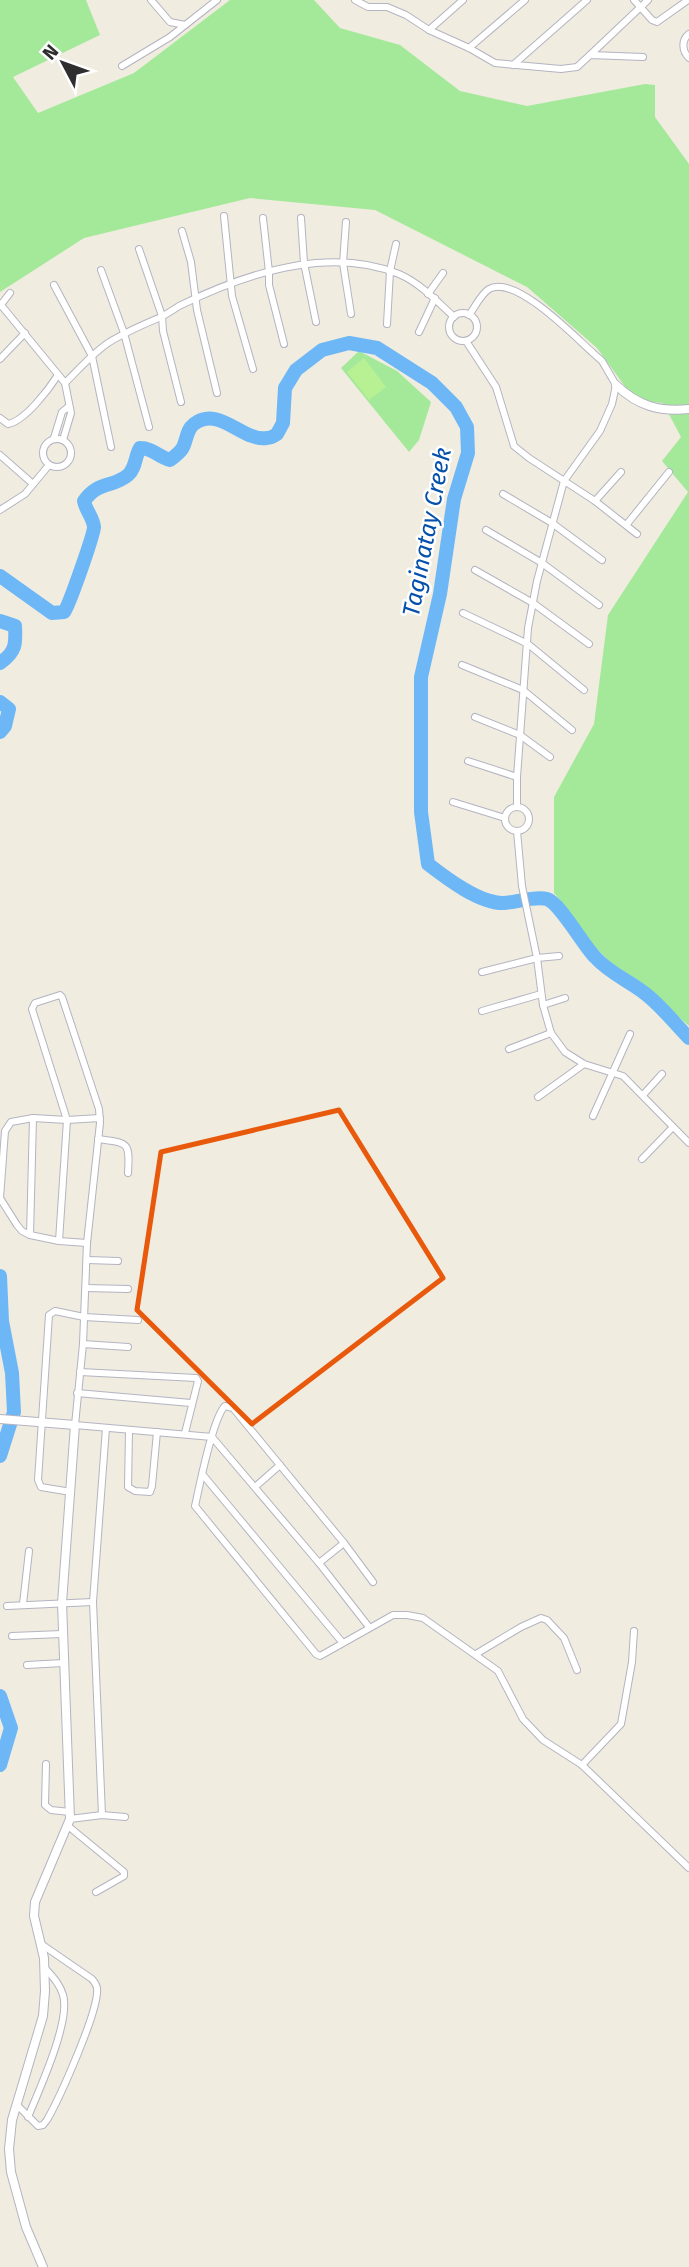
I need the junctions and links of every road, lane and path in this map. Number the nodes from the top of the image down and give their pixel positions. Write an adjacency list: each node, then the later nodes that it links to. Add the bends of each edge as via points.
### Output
1 (150, 0): 13 (street, via 170,22)
2 (217, 0): 13 (street)
3 (355, 0): 11 (street, via 368,7)
4 (396, 0): 11 (street)
5 (463, 0): 14 (street)
6 (525, 0): 16 (street)
7 (587, 0): 20 (street)
8 (634, 0): 12 (street)
9 (648, 0): 12 (street)
10 (688, 0): 12 (street, via 657,22)
11 (387, 7): 14 (street)
12 (639, 7): 17 (street)
13 (185, 25): 21 (street)
14 (429, 30): 16 (street)
15 (689, 34): 19 (street, via 682,44)
16 (469, 48): 20 (street, via 488,60)
17 (590, 55): 18 (street); 20 (street, via 577,67)
18 (643, 57)
19 (689, 58)
20 (513, 65)
21 (122, 66)
22 (224, 216): 36 (street)
23 (263, 218): 33 (street)
24 (301, 218): 29 (street)
25 (346, 222): 30 (street)
26 (182, 231): 39 (street)
27 (396, 244): 32 (street)
28 (139, 249): 43 (street)
29 (304, 263): 30 (street); 33 (street); 45 (street)
30 (343, 263): 32 (street); 41 (street)
31 (100, 270): 48 (street)
32 (390, 271): 38 (street); 46 (street)
33 (269, 272): 36 (street); 51 (street, via 268,285)
34 (443, 273): 38 (street)
35 (54, 285): 52 (street)
36 (232, 285): 39 (street); 54 (street)
37 (10, 293): 40 (street)
38 (431, 296): 44 (street); 47 (street)
39 (197, 299): 43 (street); 58 (street)
40 (0, 306): 49 (street)
41 (351, 314)
42 (470, 315): 44 (street); 50 (street, via 477,330); 57 (street, via 492,287 512,289 536,303 602,361)
43 (162, 316): 48 (street); 59 (street)
44 (454, 317): 50 (street, via 450,333)
45 (316, 322)
46 (387, 324)
47 (419, 332)
48 (124, 333): 52 (street); 63 (street)
49 (25, 334): 53 (street); 55 (street)
50 (466, 341): 71 (street, via 496,387 514,446)
51 (285, 344)
52 (92, 356): 56 (street); 66 (street)
53 (0, 359)
54 (253, 369)
55 (58, 375): 56 (street); 62 (street, via 16,421 8,424)
56 (65, 383): 60 (street)
57 (617, 385): 61 (street, via 651,408); 71 (street, via 600,431)
58 (217, 393)
59 (181, 402)
60 (68, 407): 64 (street); 65 (street, via 71,413)
61 (689, 409)
62 (0, 418)
63 (149, 427)
64 (54, 438): 65 (street); 68 (street, via 43,447)
65 (63, 440): 68 (street, via 70,446 69,460 62,466)
66 (111, 447)
67 (0, 455): 72 (street)
68 (49, 465): 72 (street)
69 (621, 471): 74 (street)
70 (669, 472): 77 (street)
71 (564, 481): 74 (street); 76 (street)
72 (33, 484): 75 (street)
73 (503, 494): 76 (street)
74 (595, 501): 77 (street)
75 (0, 510)
76 (552, 523): 80 (street); 81 (street)
77 (627, 524): 79 (street)
78 (486, 530): 81 (street)
79 (637, 534)
80 (602, 560)
81 (542, 563): 83 (street); 84 (street)
82 (475, 569): 83 (street)
83 (533, 603): 86 (street); 87 (street)
84 (599, 605)
85 (463, 613): 86 (street)
86 (528, 644): 89 (street); 90 (street)
87 (589, 645)
88 (462, 665): 89 (street)
89 (523, 690): 92 (street); 93 (street)
90 (584, 690)
91 (475, 717): 93 (street)
92 (572, 730)
93 (520, 735): 94 (street); 96 (street)
94 (550, 757)
95 (468, 761): 96 (street)
96 (517, 777): 98 (street)
97 (453, 802): 99 (street)
98 (517, 806): 99 (street); 100 (street, via 524,808 529,819 527,826)
99 (505, 818): 100 (street)
100 (517, 831): 102 (street, via 522,886)
101 (559, 956): 102 (street)
102 (537, 958): 103 (street); 104 (street)
103 (482, 972)
104 (541, 995): 106 (street); 107 (street)
105 (565, 998): 106 (street)
106 (543, 1005): 108 (street)
107 (482, 1011)
108 (551, 1033): 110 (street); 111 (street, via 565,1052)
109 (630, 1034): 112 (street)
110 (509, 1049)
111 (584, 1063): 112 (street); 115 (street)
112 (614, 1072): 114 (street); 116 (street)
113 (662, 1074): 114 (street)
114 (643, 1095): 120 (street)
115 (538, 1097)
116 (593, 1116)
117 (33, 1118): 119 (street); 125 (street); 125 (street, via 10,1122 5,1130 0,1198 17,1225)
118 (100, 1118): 119 (street); 119 (street, via 58,995 35,1003 32,1009); 121 (street)
119 (67, 1121): 126 (street)
120 (672, 1128): 122 (street); 123 (street)
121 (98, 1139): 124 (street, via 127,1145); 127 (street)
122 (689, 1143)
123 (642, 1160)
124 (128, 1172)
125 (30, 1235): 126 (street)
126 (59, 1241): 127 (street)
127 (87, 1243): 128 (street)
128 (87, 1260): 129 (street); 130 (street)
129 (118, 1261)
130 (86, 1288): 131 (street); 132 (street)
131 (128, 1289)
132 (84, 1317): 133 (street); 134 (street); 140 (street, via 55,1311 49,1315)
133 (138, 1320)
134 (83, 1344): 135 (street); 136 (street)
135 (128, 1347)
136 (80, 1372): 137 (street); 138 (street, via 194,1377 198,1381)
137 (78, 1393): 138 (street); 141 (street)
138 (191, 1403): 145 (street)
139 (0, 1419): 140 (street)
140 (37, 1423): 141 (street); 150 (street, via 38,1485)
141 (75, 1425): 142 (street); 150 (street)
142 (106, 1428): 143 (street); 155 (street)
143 (130, 1431): 144 (street); 144 (street, via 128,1488 149,1492)
144 (157, 1432): 145 (street)
145 (185, 1433): 146 (street)
146 (212, 1437): 147 (street, via 221,1409 229,1405); 148 (street); 149 (street)
147 (280, 1465): 149 (street); 151 (street)
148 (203, 1475): 163 (street); 163 (street, via 196,1508 307,1643 320,1656)
149 (255, 1486): 153 (street)
150 (71, 1492): 156 (street)
151 (344, 1543): 153 (street); 154 (street)
152 (29, 1551): 157 (street)
153 (319, 1563): 159 (street)
154 (373, 1582)
155 (93, 1602): 156 (street); 170 (street)
156 (62, 1603): 157 (street); 161 (street)
157 (23, 1604): 158 (street)
158 (7, 1606)
159 (369, 1627): 163 (street); 164 (street, via 393,1615 423,1618)
160 (634, 1631): 169 (street, via 621,1724)
161 (62, 1634): 162 (street); 165 (street)
162 (12, 1636)
163 (342, 1642)
164 (477, 1654): 167 (street, via 541,1618 564,1638); 169 (street, via 498,1671 523,1719 543,1740)
165 (63, 1662): 166 (street); 172 (street)
166 (27, 1665)
167 (577, 1670)
168 (46, 1764): 172 (street, via 45,1805)
169 (582, 1765): 173 (street)
170 (102, 1815): 171 (street); 172 (street)
171 (125, 1817)
172 (69, 1819): 174 (street, via 124,1872); 175 (street, via 35,1902)
173 (689, 1868)
174 (96, 1892)
175 (41, 1944): 176 (street); 178 (street, via 92,1979 97,1998 47,2120 38,2126)
176 (44, 1967): 177 (street, via 43,2016); 178 (street, via 61,1989 65,2010)
177 (17, 2105): 178 (street); 179 (street, via 9,2149 11,2172)
178 (28, 2117)
179 (43, 2267)

